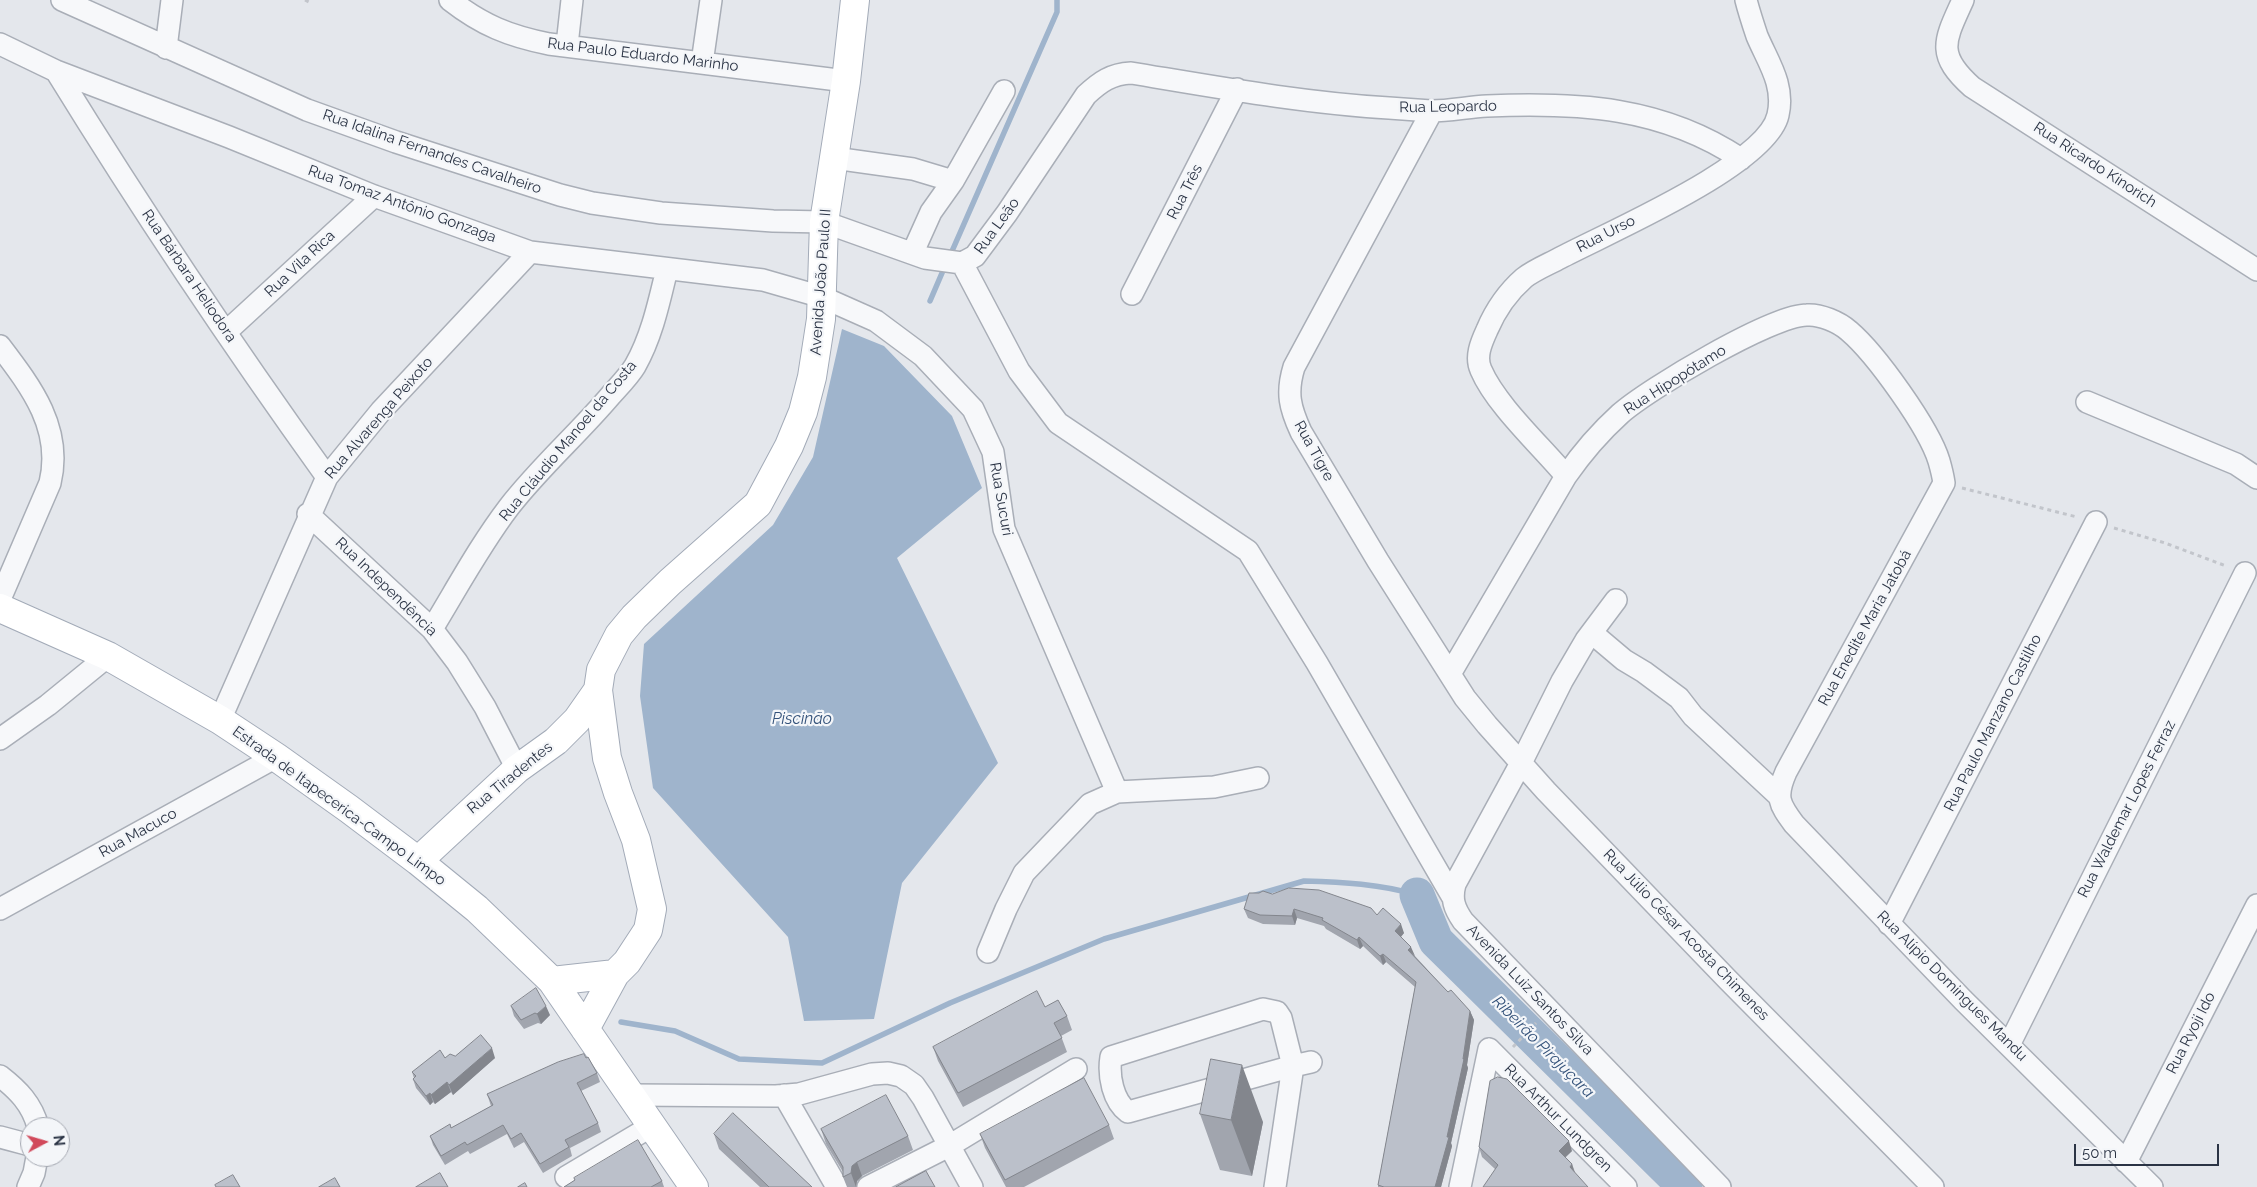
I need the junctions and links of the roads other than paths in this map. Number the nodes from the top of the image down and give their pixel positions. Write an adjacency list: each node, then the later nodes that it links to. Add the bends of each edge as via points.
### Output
1 (172, 0): 11 (street)
2 (450, 0): 10 (street, Rua Paulo Eduardo Marinho, via 494,29 517,38)
3 (572, 0): 10 (street)
4 (711, 0): 12 (street)
5 (856, 0): 15 (main road, Avenida João Paulo II)
6 (1746, 0): 20 (street, Rua Urso, via 1757,36 1777,80 1780,101 1773,129 1762,143)
7 (1962, 0): 28 (street, Rua Ricardo Kinorich, via 1949,32 1946,50 1951,66 1972,87)
8 (66, 1): 11 (street, Rua Idalina Fernandes Cavalheiro)
9 (0, 44): 13 (street, Rua Tomaz Antônio Gonzaga)
10 (567, 45): 12 (street, Rua Paulo Eduardo Marinho)
11 (166, 48): 23 (street, Rua Idalina Fernandes Cavalheiro, via 307,110 560,195 661,213 773,221)
12 (702, 63): 15 (street, Rua Paulo Eduardo Marinho)
13 (56, 72): 22 (street, Rua Tomaz Antônio Gonzaga); 31 (street, Rua Bárbara Heliodora)
14 (1117, 74): 16 (street, Rua Leopardo, via 1131,73); 26 (street, Rua Leão, via 1102,80 1086,95 996,228 975,256)
15 (846, 82): 19 (main road, Avenida João Paulo II)
16 (1237, 89): 18 (street, Rua Leopardo); 30 (street, Rua Três)
17 (1004, 90): 21 (street)
18 (1432, 111): 20 (street, Rua Leopardo, via 1561,105 1625,111 1697,134); 47 (street, Rua Tigre, via 1294,367 1289,382 1291,410 1301,432)
19 (834, 158): 21 (street, via 913,169); 23 (main road, Avenida João Paulo II)
20 (1741, 159): 34 (street, Rua Urso, via 1678,198 1525,277 1493,315 1479,352 1480,370 1508,410)
21 (952, 181): 25 (street, via 931,212)
22 (374, 196): 24 (street, Rua Tomaz Antônio Gonzaga); 31 (street, Rua Vila Rica)
23 (824, 231): 25 (street, Rua Leão); 29 (main road, Avenida João Paulo II)
24 (530, 252): 27 (street, Rua Tomaz Antônio Gonzaga); 35 (street, Rua Alvarenga Peixoto, via 381,411)
25 (913, 252): 26 (street, Rua Leão, via 925,258)
26 (962, 263): 60 (street, Avenida Luiz Santos Silva, via 1019,371 1058,424 1248,551)
27 (668, 269): 29 (street, Rua Tomaz Antônio Gonzaga); 44 (street, Rua Cláudio Manoel da Costa, via 645,346 634,368 509,508)
28 (2257, 270)
29 (823, 288): 48 (main road, Avenida João Paulo II, via 818,345 803,412 758,504 634,617 608,653); 57 (street, Rua Sucuri, via 923,356 973,409 993,452 1004,528)
30 (1132, 294)
31 (226, 332): 35 (street, Rua Bárbara Heliodora)
32 (0, 346): 41 (street, via 46,417 53,441 54,465 50,483)
33 (2087, 402): 36 (street, via 2236,464)
34 (1566, 476): 37 (street, Rua Hipopótamo, via 1587,446 1622,412 1724,348 1780,321 1807,315 1831,320 1847,330 1872,354 1923,430 1939,460); 47 (street, Rua Hipopótamo)
35 (326, 477): 38 (street, Rua Alvarenga Peixoto)
36 (2257, 478)
37 (1944, 483): 58 (street, Rua Enedite Maria Jatobá, via 1786,772)
38 (308, 514): 44 (street, Rua Independência); 49 (street, Rua Alvarenga Peixoto)
39 (2096, 522): 63 (street, Rua Paulo Manzano Castilho)
40 (2245, 573): 68 (street, Rua Waldemar Lopes Ferraz)
41 (0, 599)
42 (1616, 600): 45 (street)
43 (0, 608): 46 (main road, Estrada de Itapecerica-Campo Limpo)
44 (432, 628): 55 (street, Rua Independência, via 486,707)
45 (1592, 633): 54 (street, via 1562,681); 58 (street, via 1679,698 1693,716)
46 (108, 656): 49 (main road, Estrada de Itapecerica-Campo Limpo); 51 (street)
47 (1450, 674): 54 (street, Rua Júlio César Acosta Chimenes, via 1465,698)
48 (598, 690): 50 (main road, Rua Tiradentes, via 577,720); 53 (main road, Avenida João Paulo II)
49 (220, 720): 52 (main road, Estrada de Itapecerica-Campo Limpo)
50 (563, 733): 53 (main road, via 586,741); 55 (main road, Rua Tiradentes)
51 (0, 739)
52 (276, 757): 59 (main road, Estrada de Itapecerica-Campo Limpo); 62 (street, Rua Macuco)
53 (607, 758): 65 (main road, Avenida João Paulo II, via 636,840 652,910 648,930 628,962)
54 (1521, 763): 60 (street, via 1463,868); 91 (street, Rua Júlio César Acosta Chimenes, via 1728,980)
55 (516, 769): 59 (main road, Rua Tiradentes)
56 (1258, 778): 57 (street, via 1214,788)
57 (1117, 792): 64 (street, via 1090,804 1024,873)
58 (1779, 796): 63 (street, Rua Alípio Domingues Mandu, via 1781,807 1794,824)
59 (418, 861): 66 (main road, Estrada de Itapecerica-Campo Limpo, via 502,932)
60 (1452, 896): 90 (street, Avenida Luiz Santos Silva, via 1463,921)
61 (2257, 905): 79 (street, Rua Ryoji Ido)
62 (0, 909)
63 (1890, 924): 68 (street, Rua Alípio Domingues Mandu)
64 (988, 952)
65 (615, 974): 66 (main road); 67 (main road, Avenida João Paulo II)
66 (552, 981): 67 (main road, Estrada de Itapecerica-Campo Limpo)
67 (585, 1029): 72 (main road, Estrada de Itapecerica-Campo Limpo)
68 (2010, 1046): 79 (street, Rua Alípio Domingues Mandu)
69 (1302, 1064): 69 (street, via 1282,1018 1277,1012 1263,1009 1120,1053 1111,1057 1109,1070 1118,1101 1128,1112); 87 (street)
70 (1076, 1069): 78 (street)
71 (0, 1076): 74 (street, via 27,1100)
72 (631, 1094): 73 (street); 75 (main road, Estrada de Itapecerica-Campo Limpo)
73 (784, 1095): 78 (street, via 872,1074 901,1076 914,1085 923,1098); 84 (street)
74 (36, 1117)
75 (650, 1126): 81 (street); 83 (main road, Estrada de Itapecerica-Campo Limpo)
76 (0, 1137): 77 (street)
77 (20, 1142)
78 (949, 1146): 85 (street); 86 (street)
79 (2126, 1162): 92 (street, Rua Alípio Domingues Mandu)
80 (36, 1167): 82 (street)
81 (566, 1178)
82 (28, 1187)
83 (694, 1187)
84 (837, 1187)
85 (868, 1187)
86 (972, 1187)
87 (1275, 1187)
88 (1460, 1187): 89 (street, Rua Arthur Lundgren, via 1489,1049)
89 (1626, 1187)
90 (1720, 1187)
91 (1933, 1187)
92 (2152, 1187)

